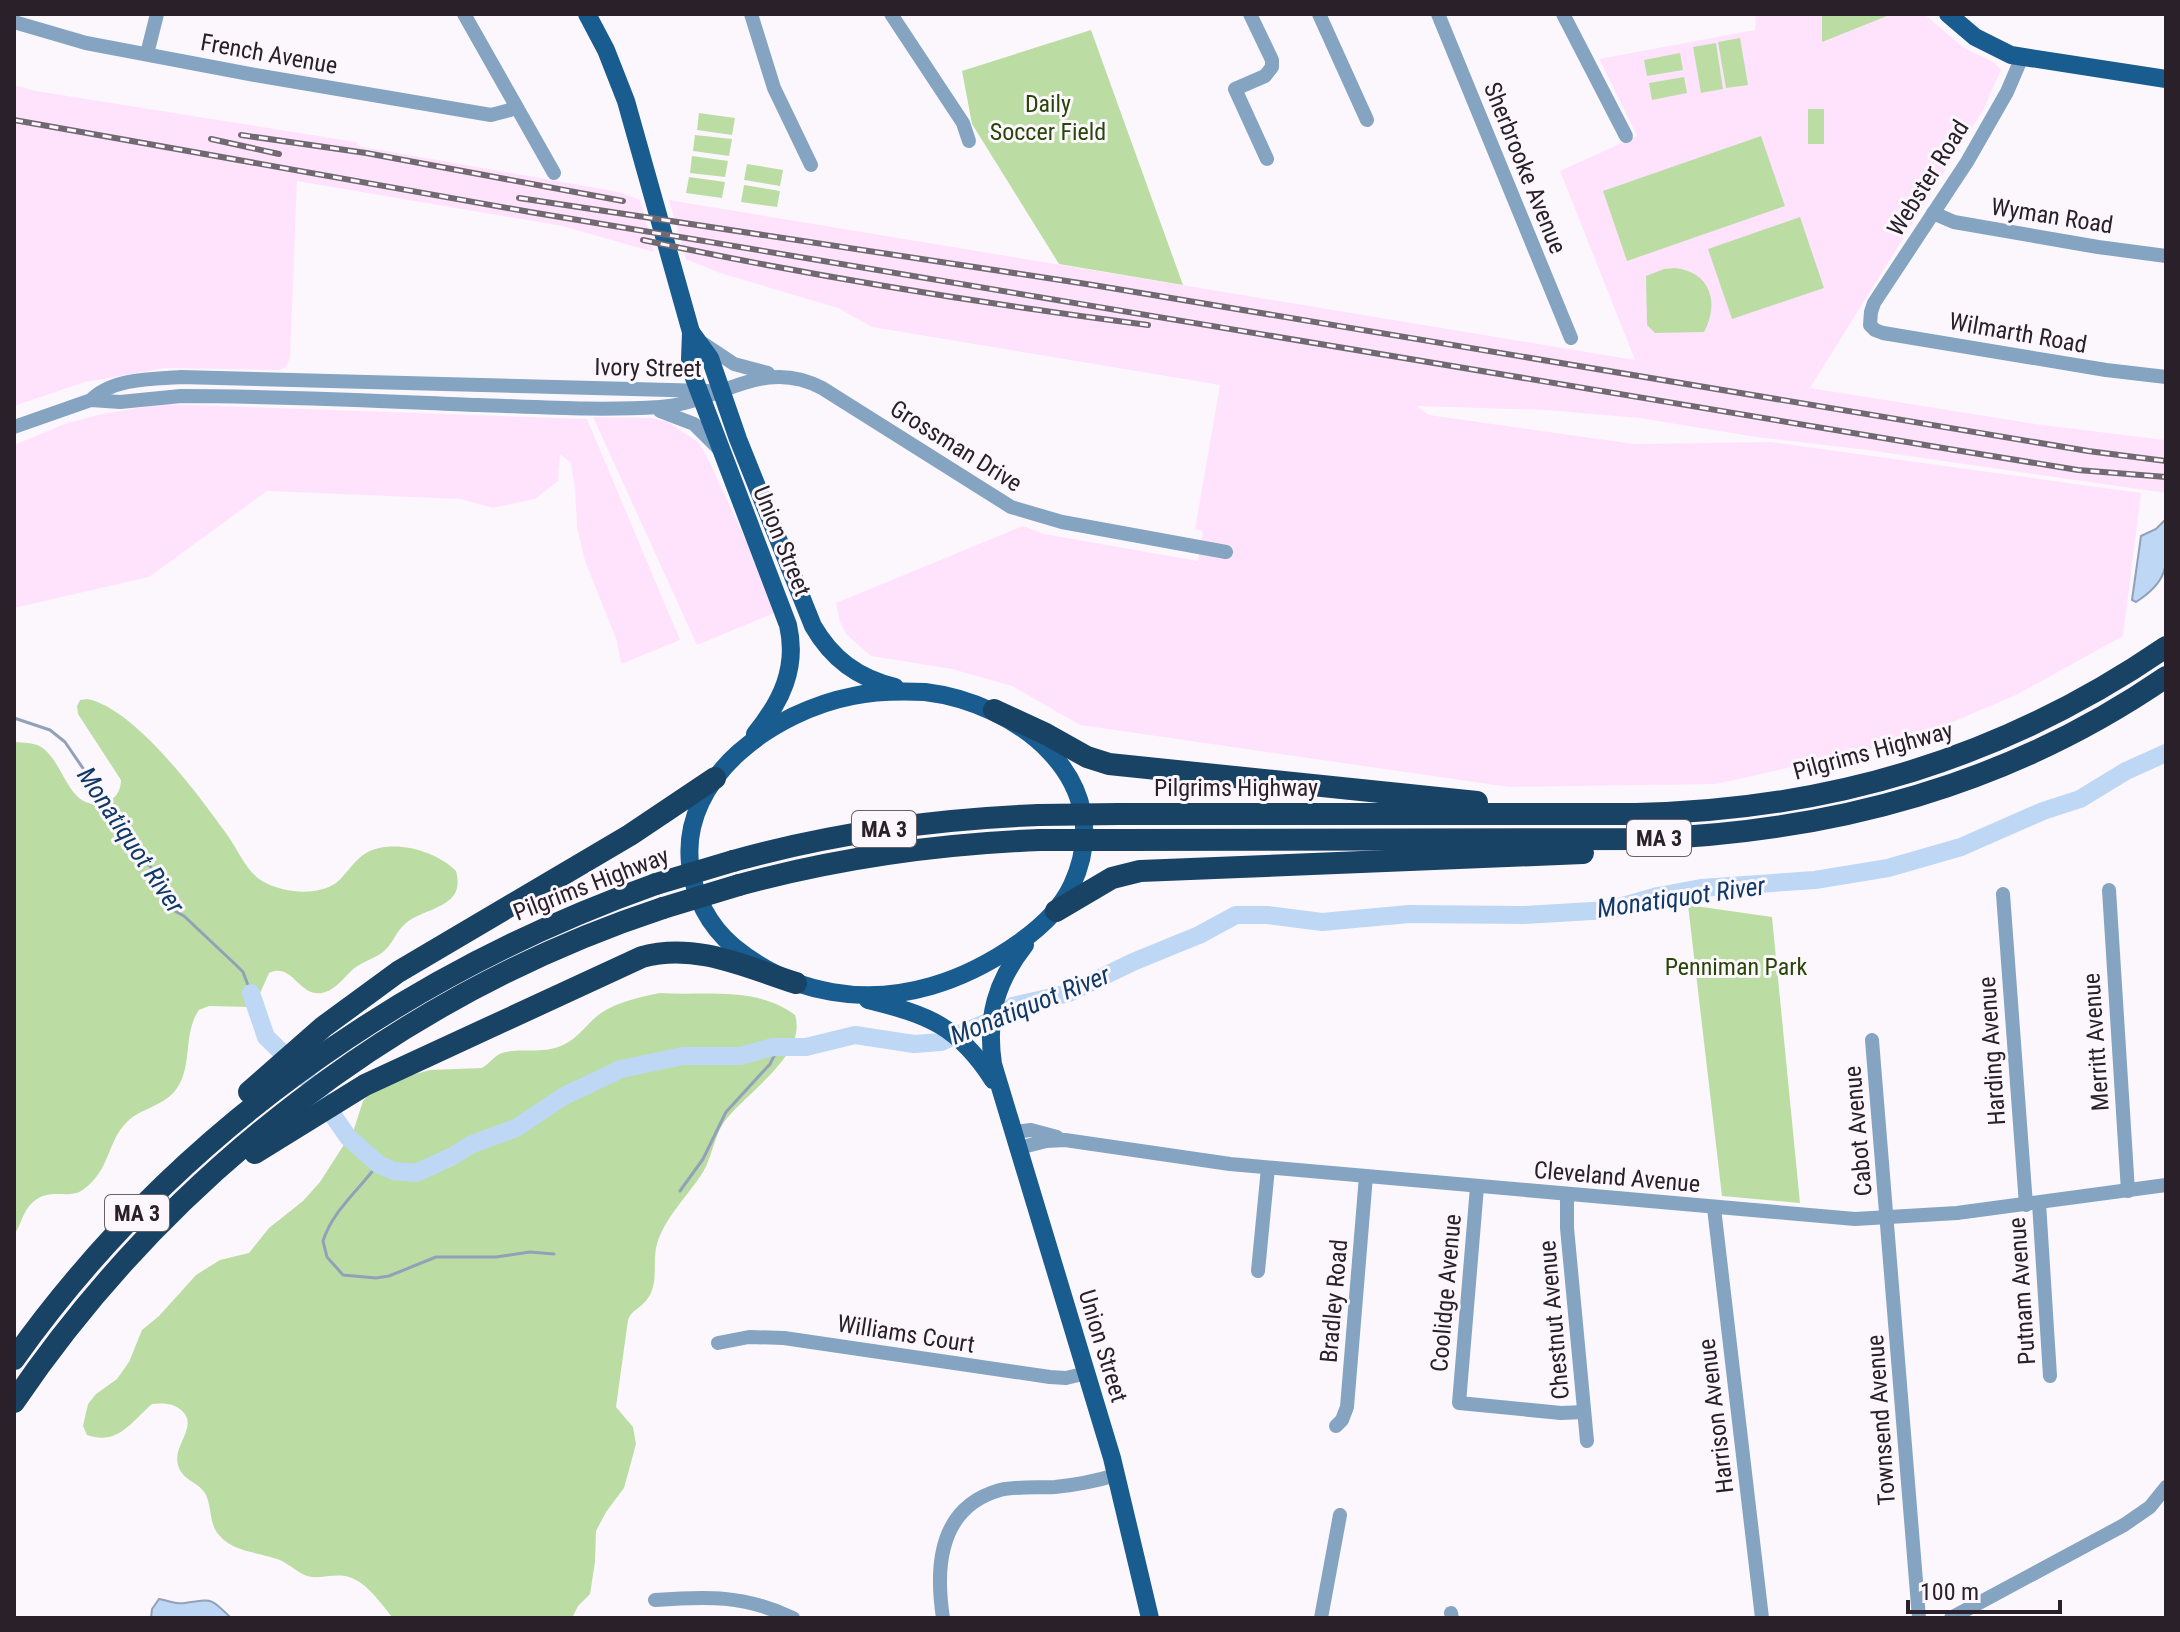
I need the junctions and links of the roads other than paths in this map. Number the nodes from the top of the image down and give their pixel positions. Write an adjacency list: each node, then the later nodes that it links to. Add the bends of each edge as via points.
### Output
1 (157, 14): 12 (street)
2 (464, 14): 15 (street)
3 (587, 14): 25 (main road, Union Street, via 626,101)
4 (751, 14): 20 (street, via 774,88)
5 (891, 14): 18 (street, via 963,123)
6 (1250, 14): 19 (street, via 1272,67 1265,76 1235,89)
7 (1319, 14): 16 (street)
8 (1438, 14): 26 (street, Sherbrooke Avenue)
9 (1563, 14): 17 (street)
10 (1954, 16): 13 (main road, via 1985,43)
11 (14, 22): 12 (street, French Avenue)
12 (147, 54): 15 (street, French Avenue, via 485,114)
13 (2022, 57): 14 (main road); 22 (street, Webster Road, via 2003,100)
14 (2166, 79)
15 (517, 108): 21 (street)
16 (1367, 120)
17 (1626, 136)
18 (969, 141)
19 (1267, 159)
20 (811, 165)
21 (554, 173)
22 (1933, 213): 23 (street, Wyman Road, via 1954,222); 24 (street, Webster Road, via 1874,303)
23 (2166, 256)
24 (1870, 321): 28 (street, Wilmarth Road, via 1883,333)
25 (694, 336): 27 (street, via 734,364); 30 (main road, Union Street, via 710,358); 31 (main road, Union Street, via 690,359)
26 (1571, 338)
27 (776, 375): 30 (street, Grossman Drive); 37 (street, Grossman Drive, via 815,384 1021,512)
28 (2166, 377)
29 (600, 390): 31 (street, Ivory Street); 32 (street, Ivory Street, via 181,377 115,386); 33 (street, via 489,393 490,401)
30 (720, 391): 31 (street, Ivory Street); 40 (main road, Union Street, via 805,610 823,642 863,677)
31 (700, 395): 34 (street, Ivory Street, via 684,404); 36 (main road, Union Street)
32 (91, 400): 33 (street, Ivory Street, via 213,396); 35 (street, Ivory Street)
33 (503, 406): 34 (street, Ivory Street)
34 (640, 408): 36 (street, via 687,420)
35 (14, 427)
36 (721, 453): 42 (main road, Union Street, via 784,611 791,649 781,697)
37 (1226, 552)
38 (2166, 647): 44 (highway, Pilgrims Highway / MA 3, via 2049,717 1911,773 1756,806)
39 (2166, 677): 45 (highway, Pilgrims Highway / MA 3, via 2047,746 1944,788 1834,819)
40 (925, 692): 41 (main road, Union Street); 42 (main road, via 873,693 830,702 777,727)
41 (994, 710): 44 (highway, via 1109,764); 48 (main road, Union Street, via 1048,749 1066,772 1079,803 1081,857 1072,885)
42 (734, 758): 43 (main road)
43 (715, 778): 49 (main road, via 690,835 691,871 701,906 738,950); 52 (highway, via 620,841 414,961)
44 (1598, 814): 52 (highway, Pilgrims Highway / MA 3, bridge, via 1039,815 869,831 733,861 576,914)
45 (1723, 835): 48 (highway, via 1551,855 1140,871 1112,878); 54 (highway, Pilgrims Highway / MA 3, bridge, via 1040,840 902,851 810,867 663,908 515,969 424,1018 337,1074)
46 (2109, 890): 60 (street, Merritt Avenue)
47 (2003, 894): 62 (street, Harding Avenue)
48 (1049, 918): 50 (main road, via 991,961 940,984 886,994); 53 (main road, Union Street, via 1013,961 994,999 990,1044)
49 (796, 983): 50 (main road); 54 (highway, via 697,953 657,953)
50 (834, 993): 53 (main road, Union Street, via 884,1004 952,1031)
51 (1872, 1040): 64 (street, Cabot Avenue)
52 (315, 1047): 67 (highway, MA 3, via 177,1172 62,1296)
53 (1000, 1092): 55 (main road, Union Street)
54 (302, 1111): 70 (highway, MA 3, via 139,1247 66,1331)
55 (1016, 1140): 56 (street, Cleveland Avenue, via 1065,1140); 68 (main road, Union Street)
56 (1268, 1168): 57 (street, Cleveland Avenue); 65 (street)
57 (1366, 1176): 59 (street, Cleveland Avenue); 72 (street, Bradley Road, via 1347,1407)
58 (2166, 1185): 60 (street, Cleveland Avenue)
59 (1477, 1187): 61 (street, Cleveland Avenue); 71 (street, Coolidge Avenue, via 1459,1403)
60 (2128, 1191): 62 (street, Cleveland Avenue)
61 (1567, 1195): 63 (street, Cleveland Avenue); 71 (street, Chestnut Avenue)
62 (2032, 1204): 64 (street, Cleveland Avenue); 69 (street, Putnam Avenue)
63 (1714, 1208): 64 (street, Cleveland Avenue); 83 (street, Harrison Avenue)
64 (1887, 1218): 84 (street, Townsend Avenue)
65 (1258, 1271)
66 (718, 1343): 68 (street, Williams Court, via 784,1338 1050,1377)
67 (14, 1359)
68 (1087, 1373): 74 (main road, Union Street)
69 (2050, 1376)
70 (14, 1402)
71 (1584, 1412): 73 (street, Chestnut Avenue)
72 (1336, 1426)
73 (1587, 1441)
74 (1116, 1475): 80 (street, via 1076,1485 999,1491 969,1506 951,1528 940,1557); 81 (main road, Union Street)
75 (2166, 1487): 76 (street)
76 (2161, 1506): 85 (street)
77 (1340, 1515): 82 (street)
78 (655, 1600): 79 (street, via 736,1599)
79 (793, 1618)
80 (943, 1618)
81 (1150, 1618)
82 (1321, 1618)
83 (1762, 1618)
84 (1919, 1618)
85 (1951, 1618)

